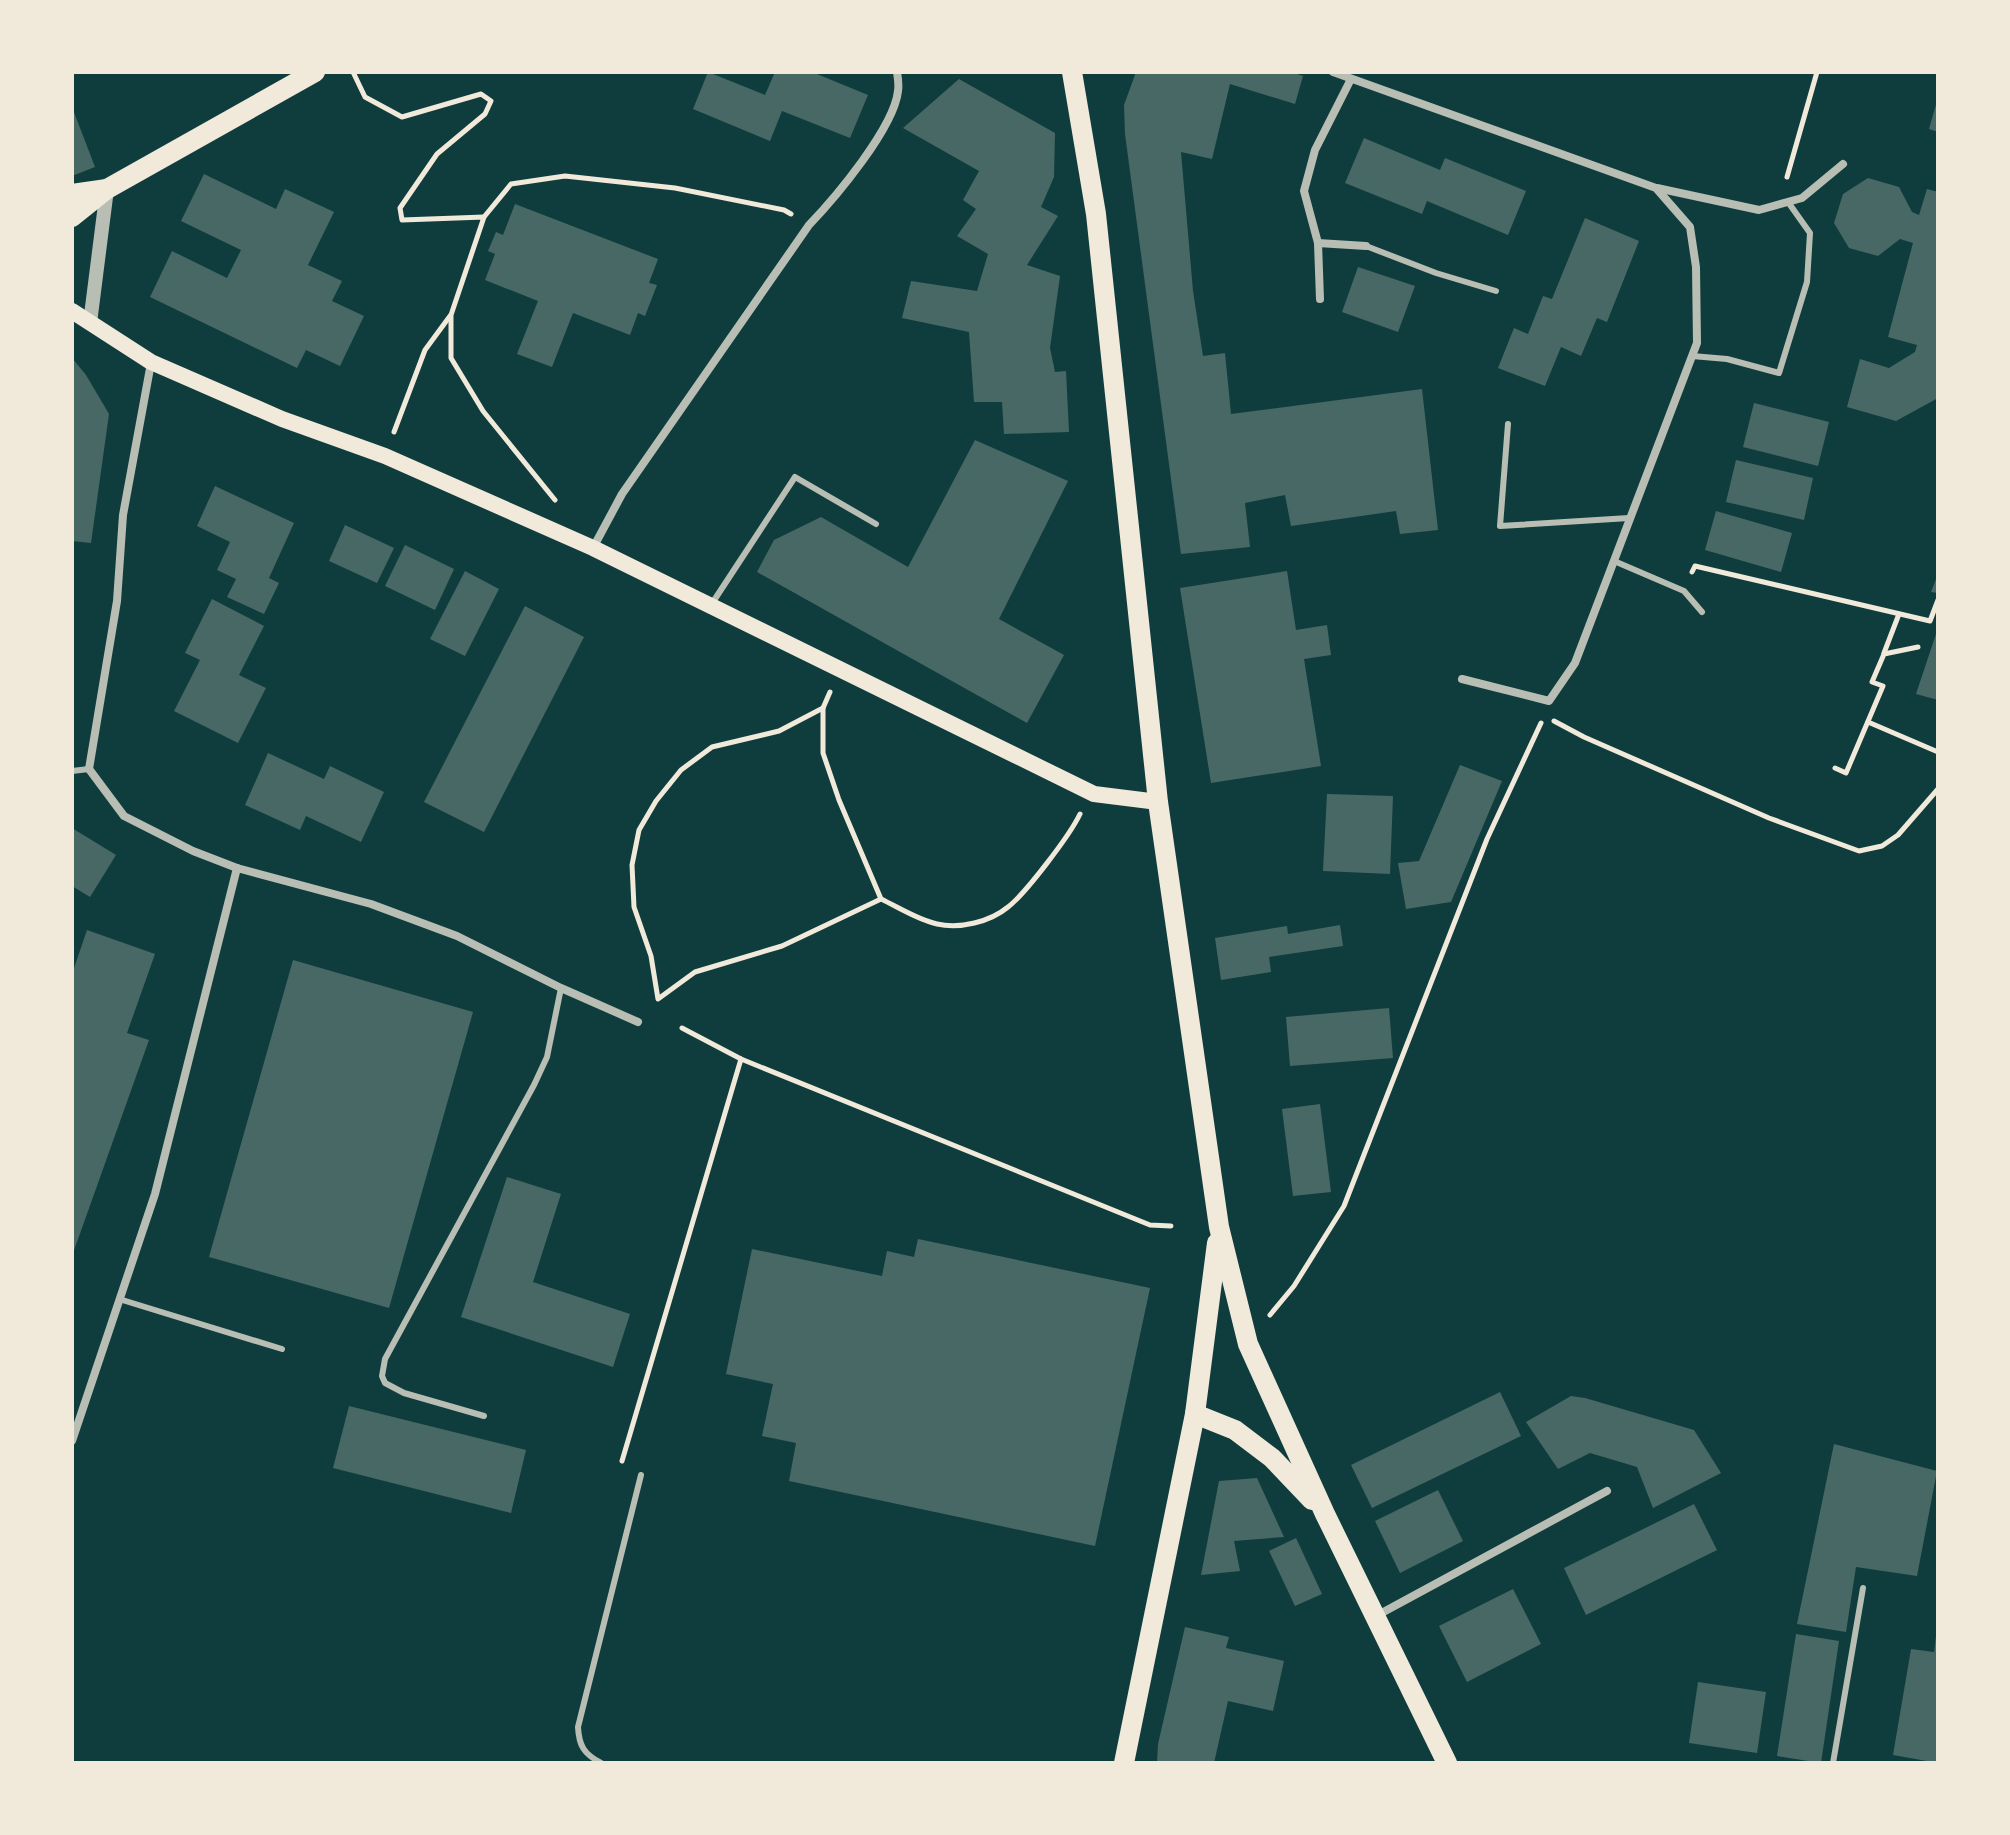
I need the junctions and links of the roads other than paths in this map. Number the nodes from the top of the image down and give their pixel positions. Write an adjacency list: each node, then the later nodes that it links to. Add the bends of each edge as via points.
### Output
1 (315, 72): 8 (main road)
2 (897, 72): 23 (street, via 898,93 880,134 837,197 809,225 622,494)
3 (1072, 72): 30 (main road, via 1096,214)
4 (1333, 72): 5 (street)
5 (1351, 79): 7 (street); 12 (street, via 1315,150 1304,191)
6 (1843, 164): 10 (street, via 1802,198)
7 (1656, 188): 10 (street, via 1759,210); 18 (street, via 1690,227 1697,328)
8 (107, 189): 9 (main road); 11 (main road); 17 (street)
9 (72, 194)
10 (1788, 202): 18 (lane, via 1810,233 1807,282 1779,373)
11 (72, 217)
12 (1318, 243): 13 (street); 15 (street)
13 (1366, 246): 14 (lane)
14 (1496, 291)
15 (1320, 299)
16 (72, 311): 17 (main road)
17 (90, 323): 19 (main road)
18 (1692, 356): 21 (street)
19 (151, 362): 23 (main road, via 282,419 385,456); 28 (street, via 123,515 117,601)
20 (1508, 424): 21 (lane, via 1500,526)
21 (1629, 518): 24 (street)
22 (876, 524): 25 (lane, via 795,477)
23 (593, 548): 25 (main road)
24 (1614, 561): 26 (lane, via 1684,591); 27 (street, via 1575,663 1549,701)
25 (711, 605): 30 (main road, via 1094,794)
26 (1702, 612)
27 (1462, 679)
28 (89, 769): 29 (lane); 31 (street, via 124,816)
29 (72, 771)
30 (1158, 802): 34 (main road)
31 (237, 868): 32 (street, via 371,904 457,936); 35 (street, via 155,1194)
32 (561, 988): 33 (street); 38 (lane, via 547,1057 534,1085 385,1359 385,1383)
33 (638, 1022)
34 (1219, 1227): 37 (main road); 42 (main road, via 1248,1344)
35 (119, 1299): 36 (lane); 39 (street)
36 (282, 1349)
37 (1195, 1414): 42 (main road, via 1229,1426 1272,1458); 46 (main road)
38 (484, 1416)
39 (72, 1441)
40 (641, 1475): 45 (lane, via 578,1727 584,1752)
41 (1607, 1491): 44 (street)
42 (1325, 1514): 44 (main road)
43 (1863, 1588): 48 (lane)
44 (1375, 1616): 47 (main road)
45 (601, 1763)
46 (1124, 1763)
47 (1447, 1763)
48 (1833, 1763)

